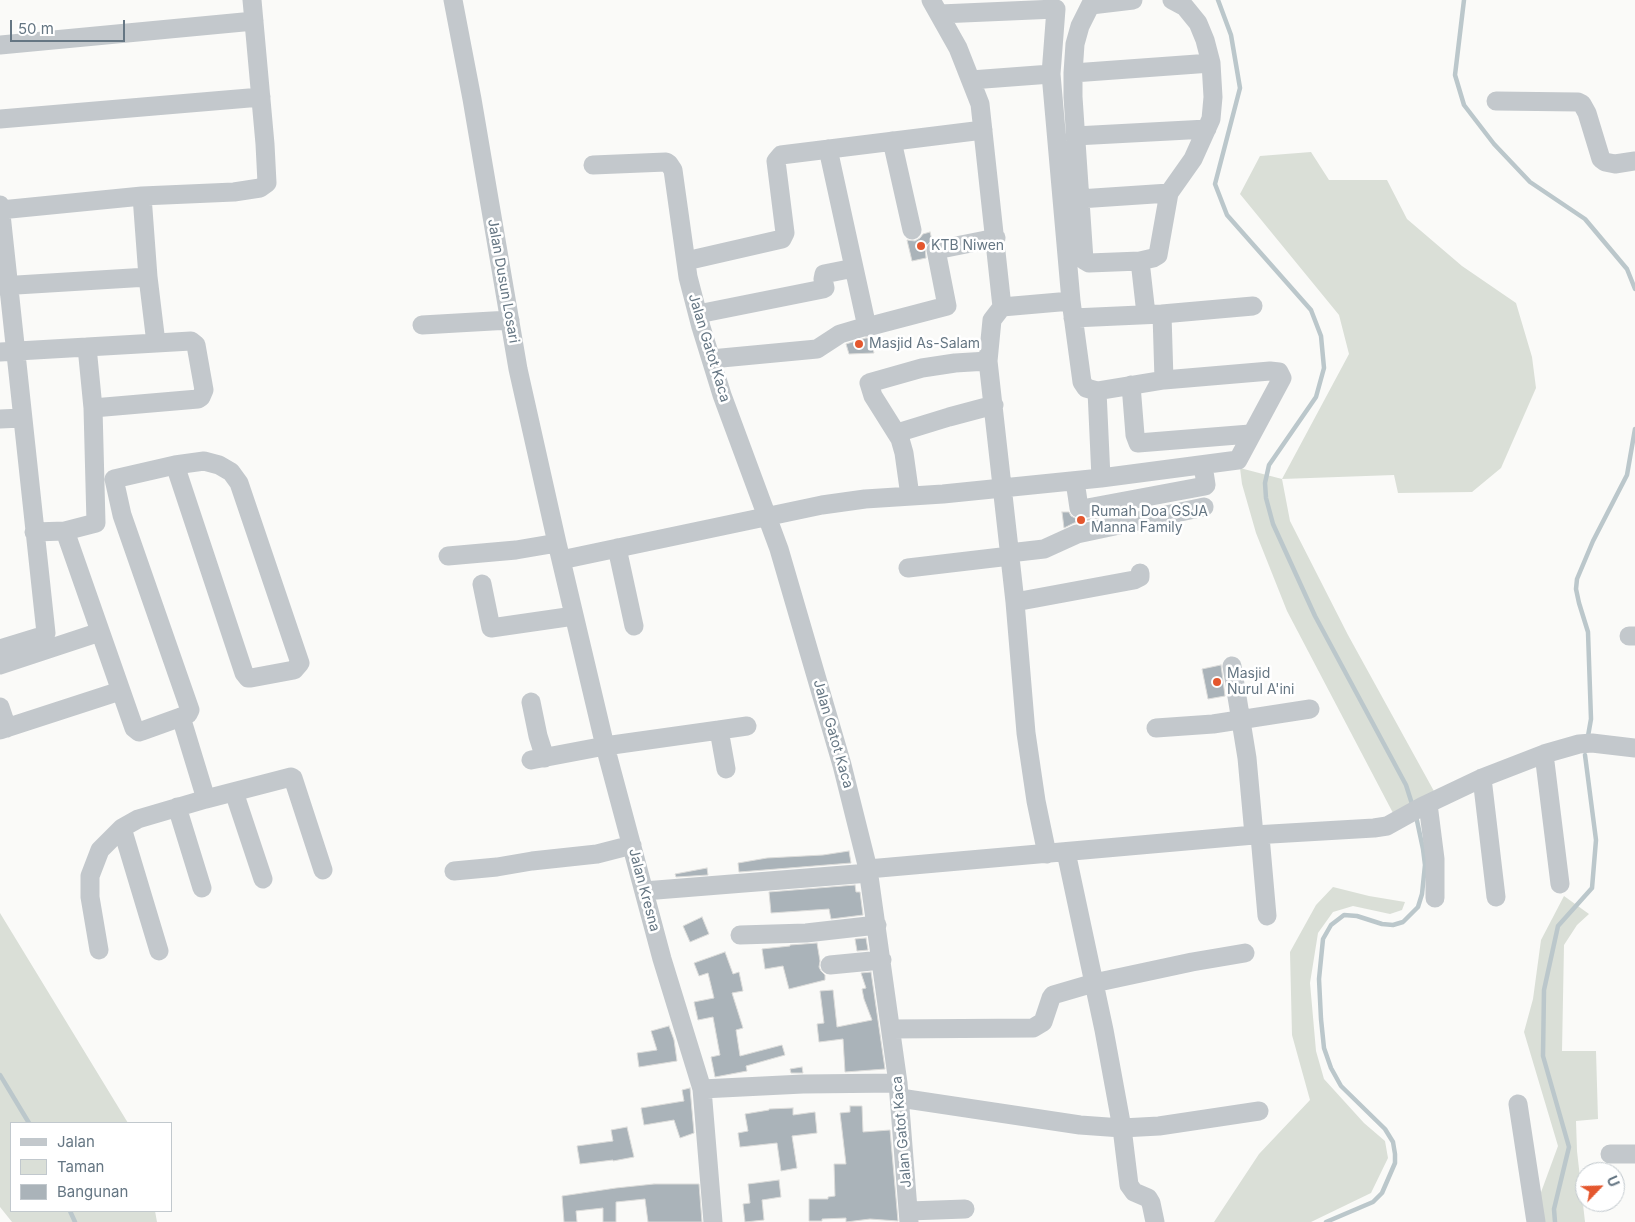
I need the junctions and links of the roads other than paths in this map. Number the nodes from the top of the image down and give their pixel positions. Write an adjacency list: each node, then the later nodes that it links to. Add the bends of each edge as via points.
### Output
1 (252, 0): 8 (street)
2 (453, 0): 41 (street, Jalan Dusun Losari)
3 (1133, 0): 5 (street)
4 (1172, 0): 10 (street, via 1185,7 1198,24 1206,40)
5 (1092, 2): 11 (street, via 1080,26)
6 (1058, 5): 7 (street); 12 (street)
7 (936, 7): 13 (street)
8 (254, 21): 9 (street); 14 (street)
9 (0, 44)
10 (1211, 63): 11 (street); 17 (street, via 1213,98)
11 (1073, 73): 19 (street)
12 (1051, 74): 13 (street); 38 (street)
13 (971, 80): 18 (street, via 980,104)
14 (261, 97): 16 (street); 25 (street, via 268,178 264,186 234,192)
15 (1496, 100): 22 (street, via 1578,102 1587,113 1601,158 1615,164)
16 (0, 119)
17 (1207, 129): 19 (street); 24 (street, via 1194,159)
18 (983, 130): 20 (street); 30 (street)
19 (1075, 136): 26 (street)
20 (892, 141): 21 (street); 29 (street)
21 (828, 149): 31 (street, via 777,158 785,233 782,239); 33 (street)
22 (1635, 161)
23 (593, 165): 31 (street, Jalan Gatot Kaca, via 669,164 673,170)
24 (1170, 193): 26 (street); 32 (street, via 1158,256)
25 (142, 196): 28 (street); 34 (street)
26 (1079, 199): 32 (street, via 1084,260 1089,263)
27 (0, 205): 28 (street)
28 (0, 210): 35 (street)
29 (912, 230)
30 (996, 238): 37 (street); 43 (street, via 936,250 947,306)
31 (686, 261): 39 (street, Jalan Gatot Kaca)
32 (1140, 261): 40 (street)
33 (854, 268): 39 (street, via 824,274 823,289); 43 (street)
34 (148, 277): 35 (street); 44 (street)
35 (4, 285): 46 (street)
36 (1254, 306): 40 (street)
37 (1002, 307): 38 (street); 48 (street, via 992,320)
38 (1072, 310): 40 (street); 51 (street, via 1082,382 1086,388)
39 (698, 314): 47 (street, Jalan Gatot Kaca)
40 (1154, 314): 49 (street)
41 (510, 320): 42 (street); 72 (street, Jalan Dusun Losari)
42 (422, 325)
43 (867, 326): 47 (street, via 840,334 817,349)
44 (156, 344): 45 (street); 53 (street, via 190,342 196,345 204,390 201,397)
45 (87, 347): 46 (street); 53 (street)
46 (8, 351): 54 (street)
47 (711, 359): 67 (street, Jalan Gatot Kaca)
48 (988, 361): 52 (street); 56 (street, via 922,368 871,382 873,396)
49 (1164, 380): 50 (street); 57 (street, via 1279,372 1282,378)
50 (1131, 385): 51 (street); 57 (street, via 1138,443)
51 (1097, 391): 60 (street)
52 (994, 405): 56 (street); 63 (street)
53 (93, 408): 61 (street)
54 (22, 418): 55 (street); 70 (street)
55 (0, 419)
56 (897, 433): 64 (street, via 904,453)
57 (1250, 434): 59 (street, via 1238,460)
58 (175, 465): 58 (street, via 244,673 251,678 294,670 300,663 239,483 231,472 219,465 204,461); 61 (street)
59 (1203, 465): 60 (street); 62 (street, via 1204,486 1082,509 1079,508)
60 (1101, 478): 62 (street)
61 (105, 480): 66 (street); 68 (street)
62 (1075, 481): 63 (street)
63 (1004, 488): 64 (street); 73 (street)
64 (910, 496): 67 (street, via 822,504)
65 (1204, 507): 73 (street, via 1077,534 1044,549)
66 (122, 515): 68 (street); 89 (street, via 190,710)
67 (766, 516): 71 (street); 110 (street, Jalan Gatot Kaca, via 806,639)
68 (96, 523): 69 (street)
69 (64, 531): 70 (street); 81 (street)
70 (34, 532): 82 (street, via 46,633)
71 (617, 548): 72 (street); 80 (street)
72 (559, 551): 74 (street, via 516,550); 79 (street, Jalan Kresna)
73 (1009, 555): 75 (street); 78 (street)
74 (448, 556)
75 (908, 568)
76 (1140, 573): 78 (street, via 1140,577 1134,580)
77 (482, 584): 79 (street, via 491,628)
78 (1015, 602): 107 (street, via 1026,733 1036,801)
79 (574, 616): 95 (street, Jalan Kresna)
80 (634, 626)
81 (100, 632): 83 (street); 85 (street)
82 (0, 649)
83 (0, 665)
84 (1232, 666): 90 (street)
85 (120, 691): 89 (street, via 134,728 139,732); 93 (street)
86 (531, 702): 95 (street, via 538,736 538,759)
87 (0, 707): 93 (street)
88 (1310, 709): 90 (street)
89 (180, 717): 101 (street)
90 (1242, 720): 92 (street); 105 (street)
91 (747, 726): 94 (street)
92 (1156, 728)
93 (3, 729)
94 (719, 730): 95 (street); 98 (street)
95 (605, 746): 106 (street, Jalan Kresna)
96 (1635, 748): 97 (street, via 1592,743)
97 (1544, 754): 99 (street); 112 (street)
98 (726, 769)
99 (1482, 778): 102 (street); 115 (street)
100 (234, 792): 101 (street); 108 (street, via 293,778); 111 (street)
101 (206, 799): 103 (street)
102 (1425, 805): 105 (street, via 1387,826); 116 (street, via 1435,860)
103 (177, 807): 104 (street, via 138,819); 113 (street)
104 (122, 828): 120 (street, via 100,850 90,876 90,897); 121 (street)
105 (1257, 835): 107 (street); 117 (street)
106 (632, 845): 109 (street, via 589,855); 114 (street, Jalan Kresna)
107 (1056, 853): 110 (street); 125 (street)
108 (323, 870)
109 (454, 871)
110 (869, 871): 114 (street); 118 (street, Jalan Gatot Kaca)
111 (263, 879)
112 (1560, 884)
113 (202, 888)
114 (644, 891): 127 (street, Jalan Kresna)
115 (1496, 897)
116 (1434, 898)
117 (1267, 916)
118 (877, 925): 119 (street, via 806,933); 123 (street, Jalan Gatot Kaca)
119 (740, 935)
120 (99, 950)
121 (159, 951)
122 (1245, 953): 125 (street)
123 (882, 960): 124 (street); 126 (street, Jalan Gatot Kaca)
124 (830, 965)
125 (1094, 983): 126 (street, via 1053,995 1043,1022 1033,1028); 131 (street)
126 (891, 1029): 128 (street, Jalan Gatot Kaca)
127 (702, 1089): 128 (street, via 803,1084); 136 (street, Jalan Kresna)
128 (899, 1091): 131 (street, via 1080,1125); 135 (street, Jalan Gatot Kaca)
129 (1518, 1104): 138 (street)
130 (1259, 1111): 131 (street, via 1159,1126)
131 (1122, 1128): 137 (street, via 1129,1185 1134,1192 1148,1198)
132 (1610, 1154): 133 (street)
133 (1635, 1154)
134 (964, 1209): 135 (street)
135 (909, 1216)
136 (713, 1222)
137 (1155, 1222)
138 (1536, 1222)

